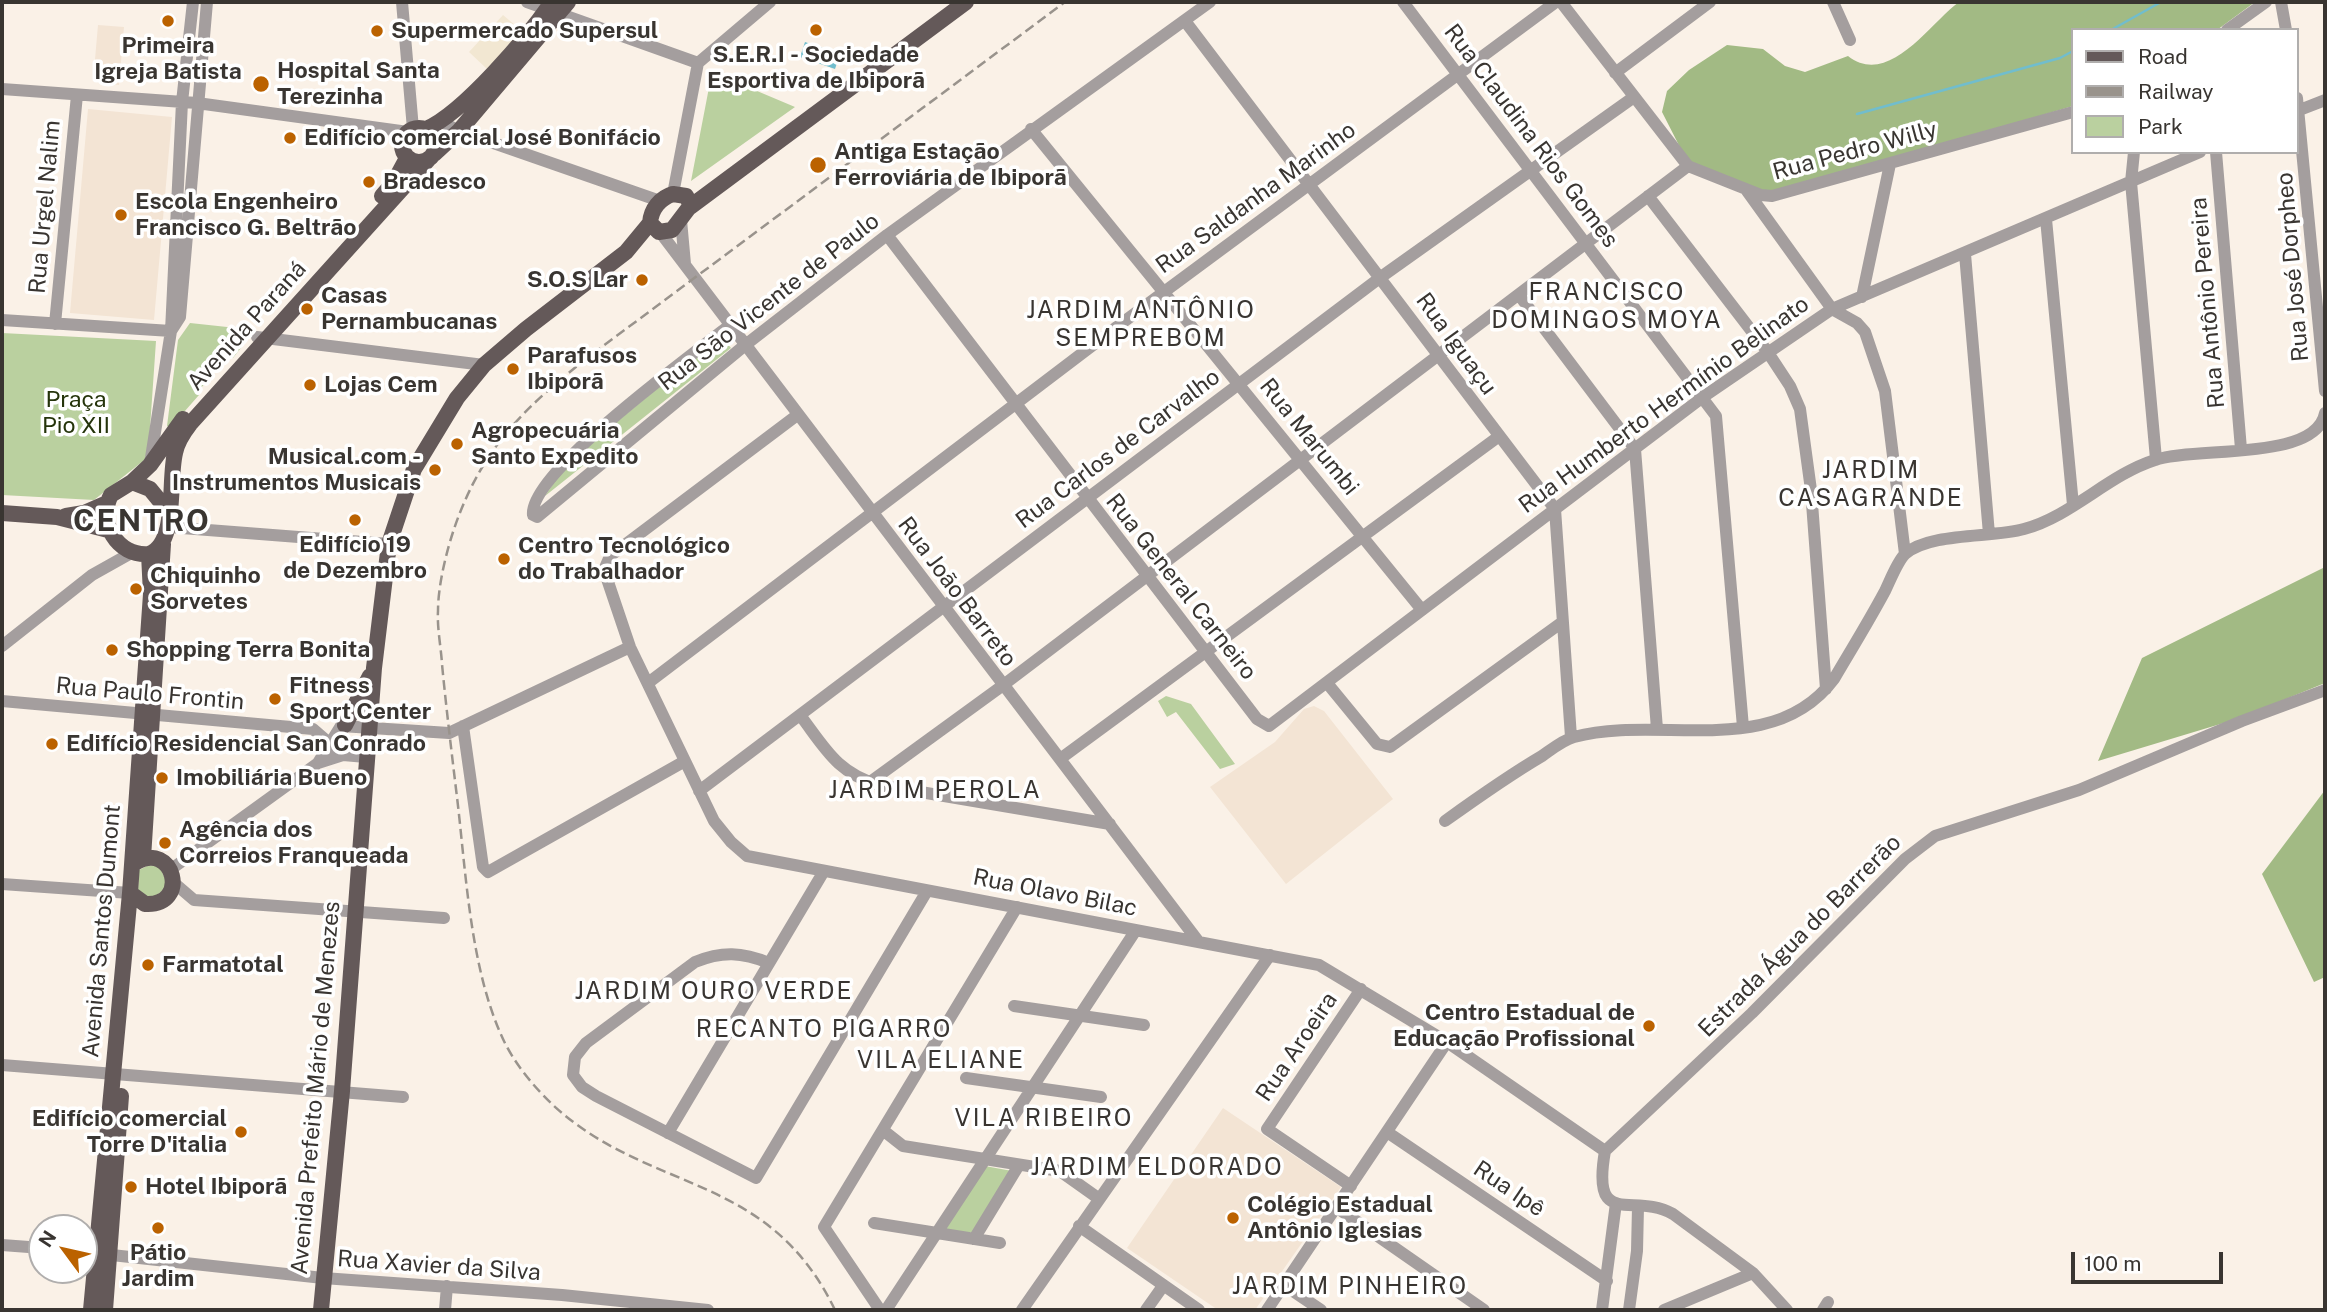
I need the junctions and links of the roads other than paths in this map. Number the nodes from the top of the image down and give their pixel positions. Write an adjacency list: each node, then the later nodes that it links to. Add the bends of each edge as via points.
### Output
1 (193, 2): 27 (street)
2 (207, 2): 28 (street)
3 (401, 2): 34 (street)
4 (527, 2): 14 (street)
5 (770, 2): 19 (street)
6 (966, 2): 49 (main road, Avenida Prefeito Mário de Menezes, via 718,184)
7 (1210, 2): 15 (street, Rua São Vicente de Paulo)
8 (1403, 2): 22 (street, Rua Claudina Rios Gomes)
9 (1558, 2): 21 (street, Rua Pedro Willy); 22 (street, Rua Saldanha Marinho)
10 (1710, 2): 21 (street)
11 (1833, 2): 18 (street)
12 (2266, 2): 16 (street)
13 (2281, 2): 17 (street)
14 (557, 6): 19 (street); 20 (main road, Avenida Paraná)
15 (1185, 21): 33 (street, Rua São Vicente de Paulo); 45 (street, Rua Iguaçu)
16 (2230, 28)
17 (2286, 28)
18 (1850, 40)
19 (698, 63): 49 (street)
20 (506, 67): 32 (main road, Avenida Paraná); 35 (main road, Avenida Paraná)
21 (1615, 73): 25 (street, Rua Pedro Willy)
22 (1459, 75): 43 (street, Rua Claudina Rios Gomes); 45 (street, Rua Saldanha Marinho)
23 (2, 89): 24 (street)
24 (77, 94): 27 (street); 62 (street, Rua Urgel Nalim)
25 (1634, 97): 42 (street, Rua Pedro Willy); 43 (street, Rua Carlos de Carvalho)
26 (2325, 100): 29 (street)
27 (182, 102): 28 (street); 46 (street)
28 (197, 103): 34 (street); 46 (street)
29 (2299, 107)
30 (2072, 112): 41 (street, Rua Pedro Willy)
31 (2299, 118): 71 (street, Rua José Dorpheo)
32 (442, 122): 34 (main road, Avenida Paraná); 35 (street)
33 (1031, 129): 51 (street, Rua São Vicente de Paulo); 57 (street, Rua Marumbi)
34 (416, 130): 39 (main road, via 436,142); 40 (main road, via 402,147)
35 (459, 131): 39 (main road, Avenida Paraná); 49 (street, Rua João Barreto, via 629,191)
36 (2134, 154): 44 (street)
37 (2195, 154): 44 (street, Rua Humberto Hermínio Belinato)
38 (2216, 154): 78 (street, Rua Antônio Pereira)
39 (431, 157): 40 (main road, via 416,162); 55 (main road, Avenida Paraná)
40 (407, 158): 55 (main road, Avenida Paraná, via 394,182)
41 (1890, 164): 47 (street, Rua Pedro Willy, via 1772,196); 59 (street)
42 (1688, 166): 47 (street, Rua Pedro Willy); 48 (street)
43 (1531, 170): 52 (street, Rua Claudina Rios Gomes); 56 (street, Rua Carlos de Carvalho)
44 (2131, 182): 50 (street, Rua Humberto Hermínio Belinato); 80 (street)
45 (1311, 184): 56 (street, Rua Iguaçu); 57 (street, Rua Saldanha Marinho)
46 (184, 191): 64 (street, via 180,317)
47 (1747, 191): 60 (street)
48 (1648, 195): 52 (street); 67 (street)
49 (668, 213): 54 (street, Rua João Barreto); 54 (street); 69 (main road, Avenida Prefeito Mário de Menezes, via 626,253)
50 (2046, 219): 53 (street, Rua Humberto Hermínio Belinato); 85 (street)
51 (887, 235): 66 (street, Rua São Vicente de Paulo); 73 (street, Rua General Carneiro)
52 (1586, 242): 58 (street); 72 (street, Rua Claudina Rios Gomes)
53 (1965, 254): 59 (street, Rua Humberto Hermínio Belinato); 92 (street)
54 (685, 268): 63 (street, Rua João Barreto)
55 (324, 269): 65 (main road, Avenida Paraná)
56 (1381, 277): 68 (street, Rua Iguaçu); 70 (street, Rua Carlos de Carvalho)
57 (1163, 294): 70 (street, Rua Marumbi); 73 (street, Rua Saldanha Marinho)
58 (1519, 295): 68 (street); 77 (street)
59 (1862, 297): 60 (street, Rua Humberto Hermínio Belinato)
60 (1832, 309): 67 (street, Rua Humberto Hermínio Belinato); 97 (street, via 1861,326 1883,379)
61 (2, 320): 62 (street)
62 (55, 324): 64 (street)
63 (730, 325): 66 (street, Rua João Barreto); 66 (street, Rua São Vicente de Paulo, via 581,445 550,479 532,514 537,517)
64 (171, 331): 81 (street)
65 (262, 337): 69 (street); 81 (main road, Avenida Paraná, via 166,438); 90 (main road, Avenida Paraná, via 178,442)
66 (744, 346): 75 (street, Rua João Barreto)
67 (1767, 351): 72 (street, Rua Humberto Hermínio Belinato); 110 (street, via 1800,409)
68 (1439, 356): 76 (street, Rua Iguaçu); 79 (street)
69 (484, 365): 95 (main road, Avenida Prefeito Mário de Menezes, via 457,398 414,469)
70 (1239, 384): 79 (street, Rua Marumbi); 83 (street, Rua Carlos de Carvalho)
71 (2325, 391)
72 (1703, 397): 77 (street, Rua Humberto Hermínio Belinato); 118 (street, Rua Claudina Rios Gomes, via 1718,426)
73 (1015, 405): 83 (street, Rua General Carneiro); 88 (street, Rua Saldanha Marinho)
74 (2325, 413): 78 (street, via 2315,434 2303,440)
75 (796, 416): 88 (street, Rua João Barreto); 104 (street, Rua Olavo Bilac, via 605,562 605,580)
76 (1498, 436): 86 (street, Rua Iguaçu); 91 (street)
77 (1635, 449): 86 (street, Rua Humberto Hermínio Belinato); 120 (street)
78 (2241, 449): 80 (street)
79 (1301, 457): 91 (street, Rua Marumbi); 99 (street)
80 (2156, 459): 85 (street)
81 (150, 465): 82 (main road, Avenida Paraná)
82 (132, 482): 84 (main road, via 117,488); 90 (main road, via 150,489)
83 (1086, 499): 99 (street, Rua General Carneiro); 100 (street, Rua Carlos de Carvalho)
84 (107, 503): 89 (main road); 93 (main road)
85 (2073, 505): 92 (street, via 2052,520)
86 (1555, 509): 101 (street, Rua Humberto Hermínio Belinato); 102 (street)
87 (2, 513): 89 (main road)
88 (872, 515): 100 (street, Rua João Barreto); 107 (street, Rua Saldanha Marinho)
89 (57, 517): 93 (main road)
90 (169, 519): 94 (main road); 95 (street)
91 (1362, 534): 101 (street, Rua Marumbi); 105 (street)
92 (1989, 534): 97 (street, via 1936,541)
93 (112, 535): 96 (main road); 98 (street, via 110,554)
94 (163, 544): 96 (main road); 113 (main road, Avenida Santos Dumont)
95 (389, 544): 106 (main road, Avenida Prefeito Mário de Menezes)
96 (141, 553): 98 (street); 113 (main road, Avenida Santos Dumont, via 151,594)
97 (1905, 554): 110 (street)
98 (92, 575): 103 (street)
99 (1146, 576): 105 (street, Rua General Carneiro); 109 (street)
100 (942, 607): 109 (street, Rua João Barreto); 114 (street, Rua Carlos de Carvalho)
101 (1422, 610): 108 (street, Rua Humberto Hermínio Belinato)
102 (1561, 623): 108 (street, via 1390,747 1377,744); 121 (street)
103 (2, 646)
104 (631, 647): 107 (street, Rua Olavo Bilac); 116 (street)
105 (1206, 651): 117 (street, Rua General Carneiro, via 1257,719); 125 (street)
106 (374, 668): 115 (main road); 119 (main road, Avenida Prefeito Mário de Menezes)
107 (648, 683): 126 (street, Rua Olavo Bilac)
108 (1326, 684): 117 (street, Rua Humberto Hermínio Belinato)
109 (1002, 686): 125 (street, Rua João Barreto); 128 (street)
110 (1826, 689): 118 (street, via 1792,715)
111 (2325, 690): 160 (street, Estrada Água do Barrerão, via 2079,790 1935,836 1905,859)
112 (2, 701): 113 (street, Rua Paulo Frontin)
113 (148, 714): 122 (street, Rua Paulo Frontin, via 313,729); 132 (main road, Avenida Santos Dumont)
114 (800, 715): 128 (street, via 837,764 854,778); 129 (street, Rua Carlos de Carvalho)
115 (345, 725): 119 (street); 122 (street, via 335,732)
116 (463, 726): 119 (street, via 449,733); 126 (street, via 486,871)
117 (1269, 726)
118 (1743, 727): 120 (street)
119 (369, 728): 124 (main road, Avenida Prefeito Mário de Menezes)
120 (1657, 729): 121 (street)
121 (1571, 737): 130 (street)
122 (331, 744): 123 (street, Rua Paulo Frontin); 127 (street)
123 (343, 755): 124 (street); 127 (street)
124 (366, 757): 139 (main road, Avenida Prefeito Mário de Menezes)
125 (1060, 759): 131 (street, Rua João Barreto)
126 (685, 761): 129 (street, Rua Olavo Bilac)
127 (318, 763): 134 (street)
128 (870, 782): 131 (street)
129 (699, 791): 133 (street, Rua Olavo Bilac, via 714,821 747,856)
130 (1445, 821)
131 (1110, 824): 142 (street, Rua João Barreto)
132 (138, 862): 134 (main road, via 159,859); 137 (main road, Avenida Santos Dumont)
133 (824, 871): 136 (street, Rua Olavo Bilac); 144 (street)
134 (172, 876): 137 (main road, via 169,894 159,902); 139 (street, via 194,900)
135 (2, 884): 137 (street)
136 (927, 891): 138 (street, Rua Olavo Bilac); 159 (street, via 756,1178)
137 (134, 897): 151 (main road, Avenida Santos Dumont)
138 (1017, 907): 141 (street, Rua Olavo Bilac); 157 (street)
139 (354, 912): 140 (street); 154 (main road, Avenida Prefeito Mário de Menezes)
140 (444, 918)
141 (1136, 929): 142 (street, Rua Olavo Bilac); 147 (street)
142 (1198, 941): 143 (street, Rua Olavo Bilac)
143 (1270, 955): 145 (street, Rua Olavo Bilac, via 1319,965); 164 (street)
144 (769, 963): 159 (street); 159 (street, via 737,953 715,954 695,962 586,1043 575,1057 573,1075 582,1087)
145 (1361, 989): 149 (street, Rua Olavo Bilac); 163 (street, Rua Aroeira, via 1267,1129)
146 (1014, 1006): 147 (street)
147 (1078, 1014): 148 (street); 153 (street)
148 (1144, 1025)
149 (1447, 1042): 158 (street); 160 (street, Rua Olavo Bilac)
150 (2, 1065): 151 (street)
151 (118, 1073): 154 (street); 172 (main road, Avenida Santos Dumont)
152 (966, 1078): 153 (street)
153 (1032, 1088): 156 (street); 161 (street)
154 (342, 1091): 155 (street); 179 (main road, Avenida Prefeito Mário de Menezes)
155 (403, 1097)
156 (1101, 1097)
157 (884, 1131): 161 (street, via 903,1146); 192 (street, via 824,1228)
158 (1387, 1132): 163 (street); 180 (street, Rua Ipê)
159 (668, 1133)
160 (1605, 1152): 165 (street, via 1601,1183 1606,1196)
161 (986, 1160): 162 (street); 170 (street)
162 (1019, 1165): 164 (street, via 1063,1173); 171 (street)
163 (1351, 1185): 166 (street)
164 (1098, 1198): 169 (street)
165 (1616, 1203): 167 (street); 180 (street)
166 (1336, 1207): 182 (street); 199 (street)
167 (1638, 1207): 178 (street, via 1673,1214); 201 (street)
168 (874, 1223): 170 (street)
169 (1079, 1226): 184 (street); 194 (street)
170 (936, 1234): 171 (street); 193 (street)
171 (974, 1239): 173 (street)
172 (98, 1241)
173 (1000, 1242)
174 (2, 1245): 175 (street)
175 (28, 1247)
176 (98, 1253): 179 (street, Rua Xavier da Silva)
177 (98, 1264): 187 (main road, Avenida Santos Dumont)
178 (1753, 1273): 202 (street); 203 (street)
179 (323, 1278): 183 (street, Rua Xavier da Silva); 188 (main road, Avenida Prefeito Mário de Menezes)
180 (1608, 1281): 200 (street)
181 (93, 1284): 186 (main road, Avenida Santos Dumont)
182 (1284, 1285): 197 (street); 198 (street)
183 (447, 1286): 185 (street, Rua Xavier da Silva); 189 (street)
184 (1163, 1286): 195 (street); 196 (street)
185 (562, 1296): 190 (street); 191 (street, Rua Xavier da Silva)
186 (91, 1310)
187 (106, 1310)
188 (321, 1310)
189 (445, 1310)
190 (562, 1310)
191 (708, 1310)
192 (880, 1310)
193 (886, 1310)
194 (1021, 1310)
195 (1146, 1310)
196 (1199, 1310)
197 (1267, 1310)
198 (1321, 1310)
199 (1484, 1310)
200 (1602, 1310)
201 (1629, 1310)
202 (1664, 1310)
203 (1787, 1310)

